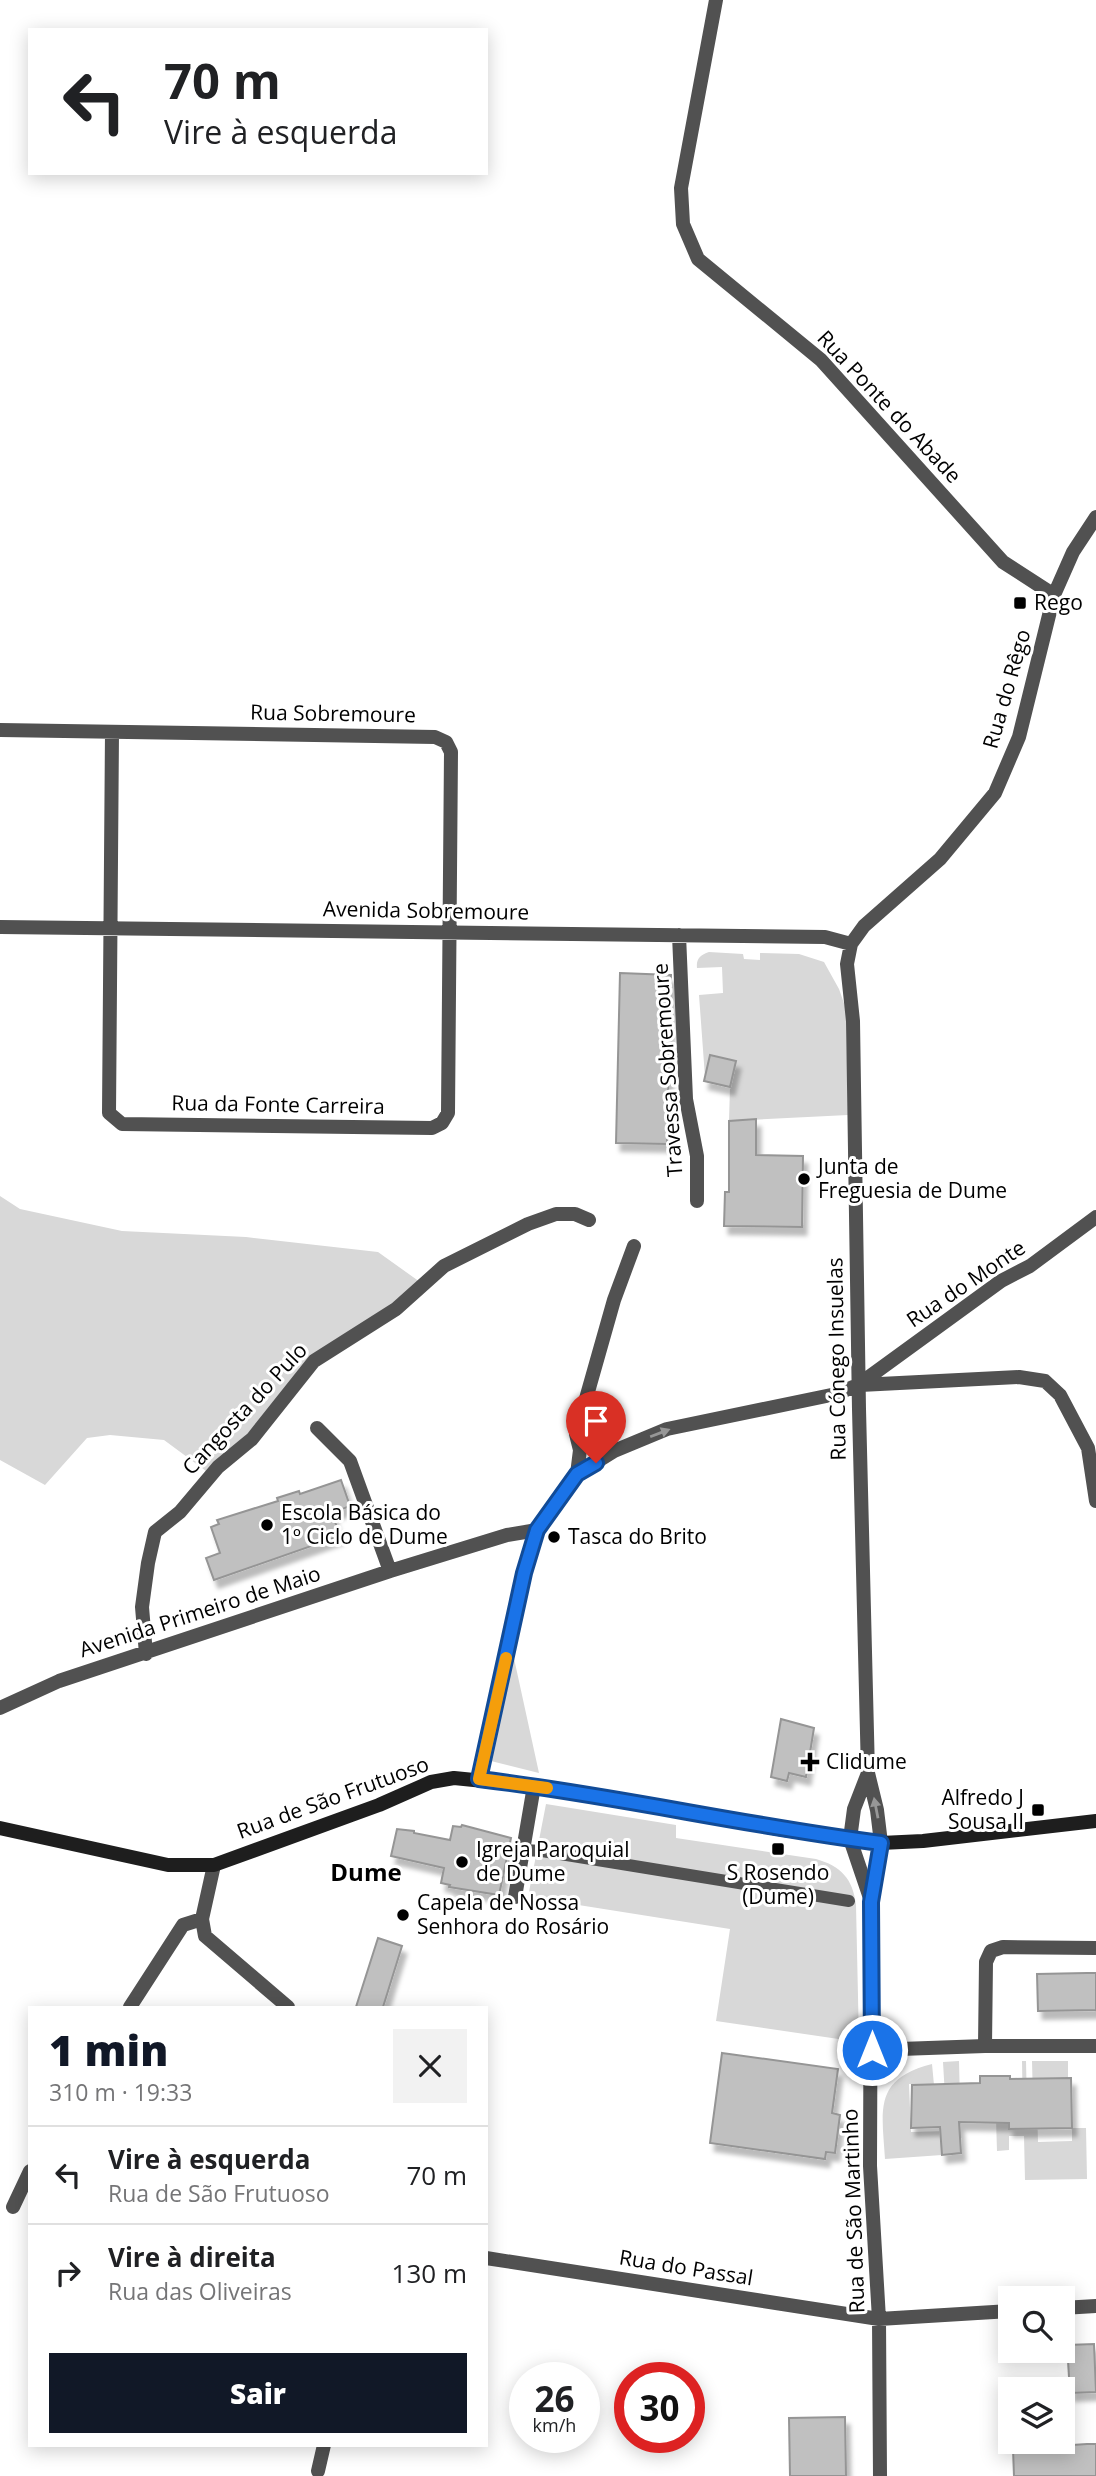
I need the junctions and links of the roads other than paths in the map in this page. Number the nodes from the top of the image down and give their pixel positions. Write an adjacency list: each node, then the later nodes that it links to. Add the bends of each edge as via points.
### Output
1 (716, 0): 3 (street, Rua Ponte do Abade, via 681,188 683,223 698,259 821,360 1003,562)
2 (1096, 517): 3 (street, Rua do Rêgo, via 1073,552)
3 (1054, 595): 10 (street, Rua do Rêgo, via 1020,737 995,793 940,859 864,926)
4 (0, 730): 5 (street, Rua Sobremoure)
5 (112, 732): 7 (street); 8 (street, Rua Sobremoure, via 435,737 446,742 451,752)
6 (0, 927): 7 (street, Avenida Sobremoure)
7 (110, 929): 8 (street, Avenida Sobremoure); 8 (street, Rua da Fonte Carreira, via 109,1113 122,1125 432,1128 448,1113)
8 (449, 932): 9 (street, Avenida Sobremoure)
9 (680, 935): 10 (street, Avenida Sobremoure, via 825,937); 11 (street, Travessa Sobremoure, via 686,1099 697,1156)
10 (852, 944): 15 (street, Rua Cónego Insuelas, via 848,964 853,1021)
11 (697, 1201)
12 (1096, 1217): 15 (street, Rua do Monte)
13 (589, 1220): 22 (street, Cangosta do Pulo, via 556,1214 444,1266 396,1309 314,1361 252,1439 155,1532 142,1607)
14 (634, 1246): 17 (street, via 576,1434 580,1450)
15 (858, 1385): 17 (street, one-way to 15, via 614,1451 667,1429 836,1394); 18 (street, via 1019,1377 1045,1381 1060,1395 1082,1437); 24 (street, Rua Cónego Insuelas)
16 (317, 1428): 21 (street, via 350,1461)
17 (577, 1474): 20 (street)
18 (1095, 1479): 19 (street)
19 (1096, 1502)
20 (537, 1530): 21 (street, Avenida Primeiro de Maio); 25 (street)
21 (390, 1571): 22 (street, Avenida Primeiro de Maio)
22 (146, 1654): 23 (street, Avenida Primeiro de Maio, via 59,1681)
23 (0, 1708)
24 (869, 1773): 29 (street, Rua Cónego Insuelas, via 854,1809); 30 (street, Rua Cónego Insuelas, one-way to 24)
25 (479, 1779): 26 (street, Rua de São Frutuoso); 32 (street, Rua de São Frutuoso, via 431,1782)
26 (534, 1786): 29 (street, Rua de São Frutuoso); 31 (street)
27 (1096, 1821): 30 (street, Rua de São Frutuoso)
28 (0, 1828): 32 (street, Rua de São Frutuoso, via 168,1865)
29 (850, 1839): 30 (street, Rua de São Frutuoso); 35 (street, Rua de São Martinho)
30 (881, 1843): 35 (street, Rua de São Martinho)
31 (524, 1850): 33 (street); 34 (lane)
32 (214, 1865): 36 (street)
33 (515, 1897)
34 (849, 1901)
35 (871, 1902): 42 (street, Rua de São Martinho)
36 (202, 1919): 38 (street, via 183,1925); 39 (street, via 205,1936)
37 (1096, 1948): 40 (street, via 1003,1947 991,1951 986,1962)
38 (131, 2006)
39 (287, 2006)
40 (985, 2046): 41 (street); 42 (street)
41 (1096, 2046)
42 (872, 2050): 49 (street, Rua de São Martinho, via 870,2166)
43 (28, 2175): 44 (street)
44 (13, 2207)
45 (488, 2258): 49 (street, Rua do Passal)
46 (1096, 2306): 47 (street)
47 (1075, 2307)
48 (998, 2312): 49 (street, Rua do Passal)
49 (879, 2319): 52 (street, Rua de São Martinho)
50 (324, 2447): 51 (street)
51 (318, 2471)
52 (880, 2476)

